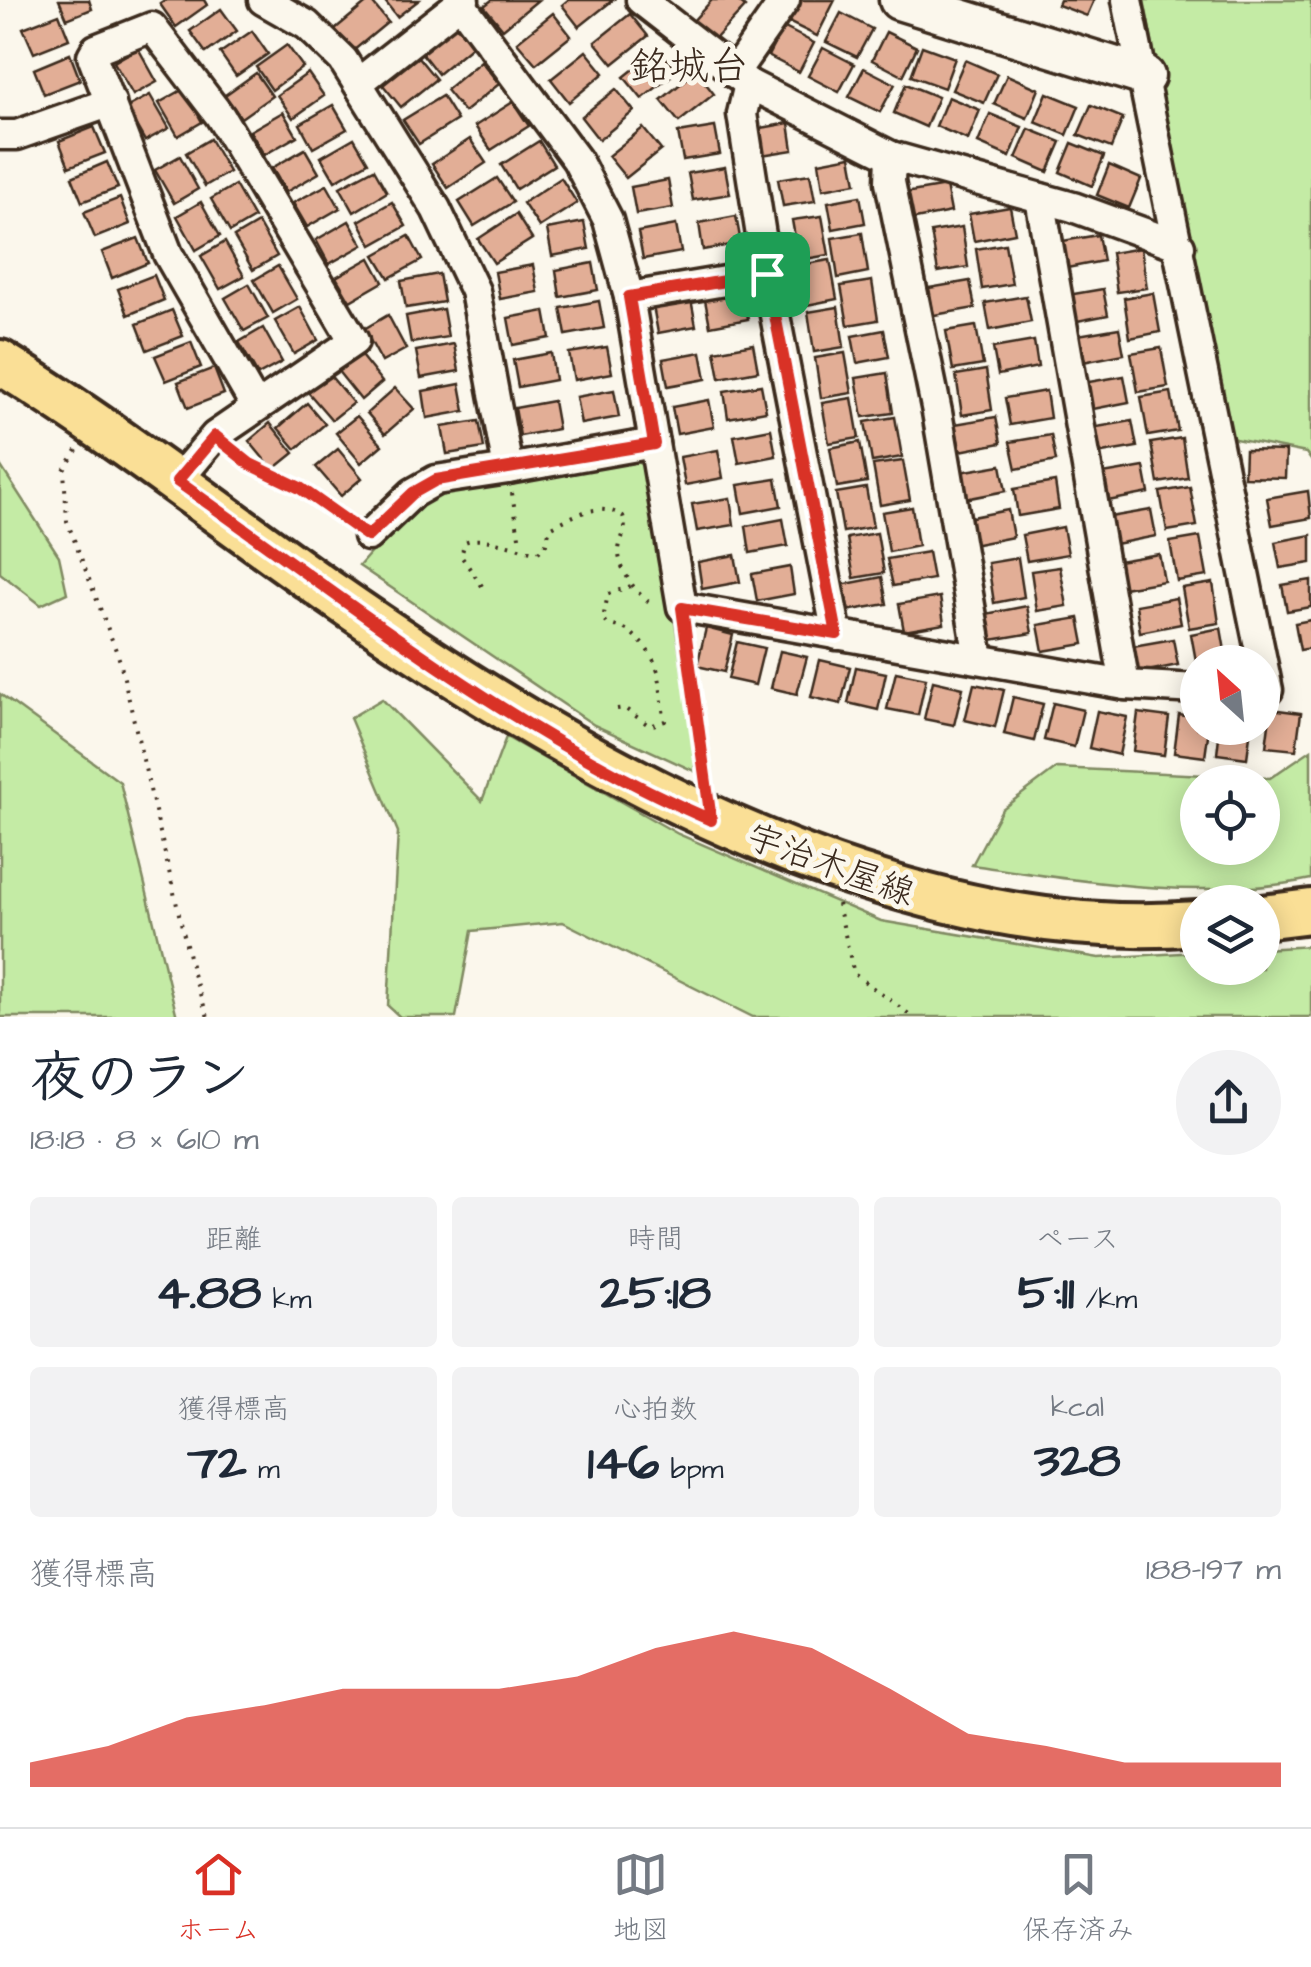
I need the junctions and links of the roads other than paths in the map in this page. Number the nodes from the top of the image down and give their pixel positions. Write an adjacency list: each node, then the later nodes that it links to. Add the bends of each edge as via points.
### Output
1 (262, 0): 9 (street, via 307,25)
2 (641, 0): 8 (street)
3 (785, 0): 8 (street)
4 (898, 0): 7 (street)
5 (1127, 0): 7 (street)
6 (461, 1): 9 (street); 16 (street, via 578,160 608,220)
7 (1144, 76): 14 (street)
8 (741, 78): 12 (street); 15 (street)
9 (358, 83): 20 (street, via 436,209 475,291)
10 (111, 102): 11 (street, via 17,136); 18 (street, via 168,254); 18 (street, via 92,56 152,27 220,116 354,340)
11 (0, 135)
12 (890, 156): 13 (street); 25 (street)
13 (1040, 198): 14 (street); 26 (street)
14 (1180, 246): 24 (street)
15 (767, 274): 16 (street); 23 (street)
16 (629, 297): 19 (street)
17 (0, 362): 21 (main road, 宇治木屋線)
18 (256, 407): 21 (street, via 215,436)
19 (654, 444): 20 (street); 23 (street, via 682,608)
20 (508, 469): 22 (street, via 436,480)
21 (177, 481): 30 (main road, 宇治木屋線, via 430,660 711,820 968,908 1047,920)
22 (368, 536)
23 (837, 634): 25 (street)
24 (1259, 645)
25 (979, 658): 26 (street)
26 (1126, 685): 27 (street)
27 (1180, 688)
28 (1311, 912): 29 (main road)
29 (1280, 916)
30 (1180, 923)

